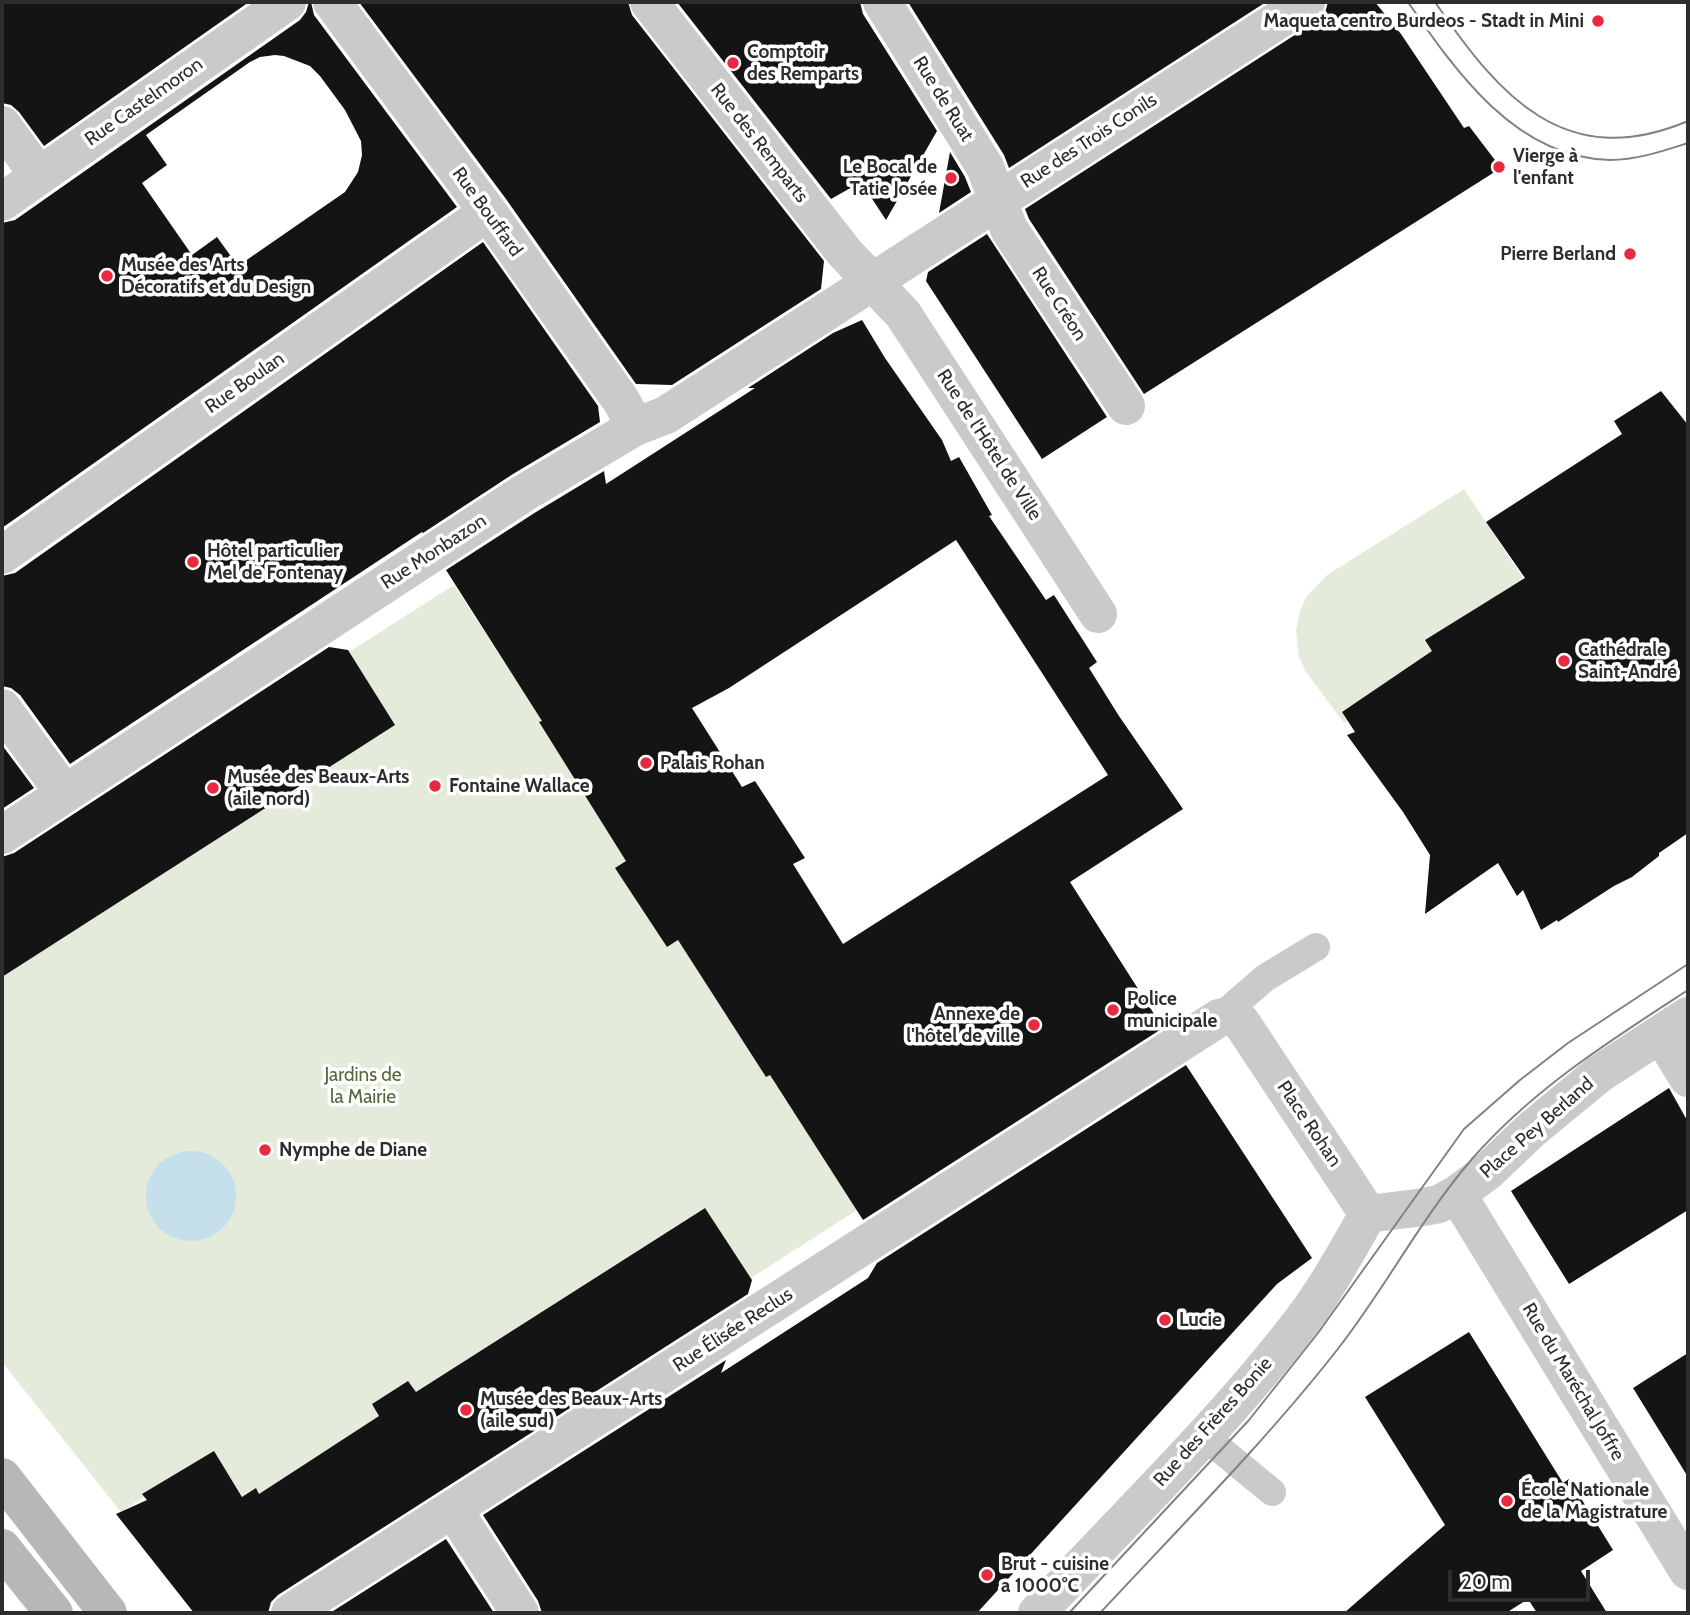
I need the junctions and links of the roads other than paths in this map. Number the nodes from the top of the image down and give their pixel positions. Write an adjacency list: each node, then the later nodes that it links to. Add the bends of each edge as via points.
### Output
1 (287, 2): 7 (street, Rue Castelmoron)
2 (332, 2): 10 (street, Rue Bouffard)
3 (649, 2): 11 (street, Rue des Remparts, via 845,253)
4 (882, 2): 8 (street, Rue de Ruat, via 985,167)
5 (1306, 2): 8 (street, Rue des Trois Conils)
6 (2, 125): 7 (street)
7 (39, 176): 9 (street, Rue Castelmoron)
8 (998, 199): 11 (street, Rue des Trois Conils); 12 (street, Rue Créon, via 1009,229)
9 (2, 202)
10 (488, 212): 13 (street, Rue Bouffard); 14 (street, Rue Boulan)
11 (873, 281): 13 (street, Rue Monbazon, via 666,415); 15 (street, Rue de l'Hôtel de Ville, via 903,314)
12 (1126, 406)
13 (635, 427): 17 (street, Rue Monbazon, via 524,493)
14 (2, 555)
15 (1098, 614)
16 (2, 708): 17 (street)
17 (65, 794): 18 (street, Rue Monbazon)
18 (2, 835)
19 (1316, 947): 20 (lane, via 1265,978)
20 (1219, 1018): 24 (street, Place Rohan, via 1229,1016 1241,1022); 28 (street, Rue Élisée Reclus)
21 (1674, 1025): 22 (street); 23 (street, Place Pey Berland, via 1599,1074)
22 (1688, 1078)
23 (1457, 1194): 24 (street, via 1424,1207); 30 (street, Rue du Maréchal Joffre)
24 (1368, 1214): 25 (street, Rue des Frères Bonie, via 1302,1320)
25 (1204, 1436): 27 (lane); 35 (street, Rue des Frères Bonie)
26 (2, 1477): 32 (main road)
27 (1272, 1493)
28 (453, 1509): 33 (street, Rue Élisée Reclus); 34 (street)
29 (2, 1548): 31 (main road)
30 (1688, 1571)
31 (54, 1613)
32 (108, 1613)
33 (290, 1613)
34 (520, 1613)
35 (1037, 1613)

